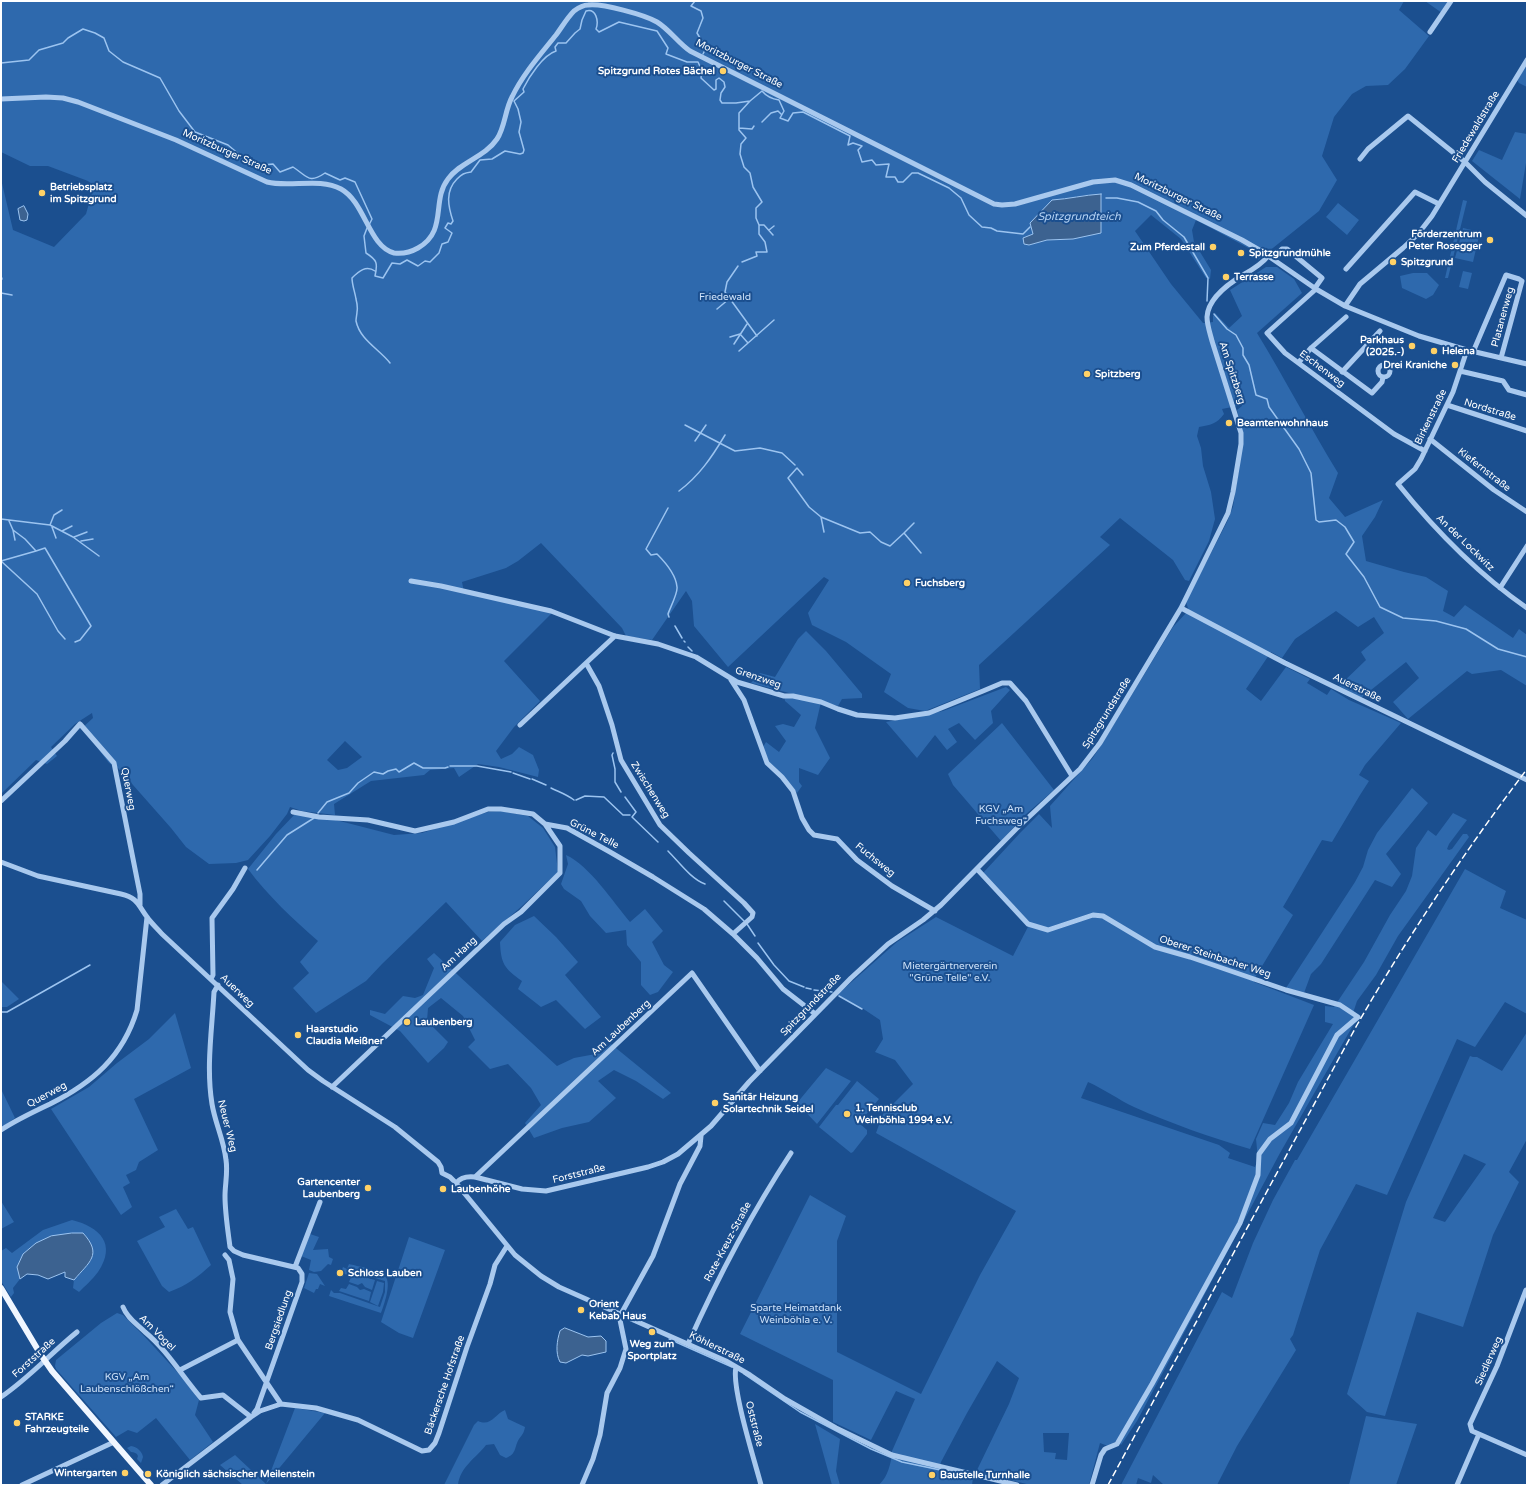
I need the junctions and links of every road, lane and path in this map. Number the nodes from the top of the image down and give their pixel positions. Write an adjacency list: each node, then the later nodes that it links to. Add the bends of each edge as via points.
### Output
1 (1451, 1): 2 (street)
2 (1430, 32)
3 (1527, 60): 6 (street, Friedewaldstraße)
4 (1, 99): 9 (street, Moritzburger Straße, via 46,97 73,101 171,138 266,182 338,188 353,200 382,246 393,252 404,253 428,241 436,227 441,190 448,178 494,142 500,133 509,102 526,72 574,11 581,6 594,5 651,19 690,51 994,204 1014,204 1094,182 1119,181 1223,230)
5 (1360, 159): 6 (street, via 1368,149 1408,116)
6 (1465, 162): 7 (street, Friedewaldstraße); 8 (street)
7 (1439, 204): 10 (street, via 1415,192); 13 (street, Friedewaldstraße, via 1418,234 1360,284)
8 (1527, 216)
9 (1270, 258): 12 (street, Moritzburger Straße); 12 (street, Am Spitzberg, via 1282,249 1287,249 1322,278); 34 (street, Am Spitzberg, via 1227,286 1215,298 1208,311 1208,328 1235,410 1241,444 1228,513)
10 (1346, 269)
11 (1522, 281): 17 (street, Birkenstraße, via 1506,275); 18 (street, Platanenweg)
12 (1315, 289): 13 (street, Moritzburger Straße); 19 (street, Eschenweg, via 1267,333 1285,353)
13 (1345, 306): 17 (street, Moritzburger Straße, via 1419,336)
14 (1346, 317): 16 (street)
15 (1380, 331): 22 (street)
16 (1311, 348): 19 (street); 22 (street)
17 (1470, 351): 18 (street, Moritzburger Straße); 21 (street, Birkenstraße)
18 (1501, 358): 20 (street, Moritzburger Straße)
19 (1298, 362): 28 (street, Eschenweg, via 1394,434)
20 (1527, 364)
21 (1460, 371): 24 (street, via 1503,381 1509,390); 25 (street, Birkenstraße)
22 (1342, 372): 23 (street, via 1372,393 1382,382)
23 (1383, 377)
24 (1527, 394)
25 (1447, 405): 26 (street, Nordstraße); 27 (street, Birkenstraße)
26 (1527, 431)
27 (1430, 439): 28 (street, Birkenstraße); 30 (street, Kiefernstraße, via 1494,490)
28 (1424, 451): 29 (street, Birkenstraße, via 1415,469)
29 (1398, 484): 33 (street, An der Lockwitz, via 1444,537)
30 (1527, 512)
31 (1527, 546): 33 (street)
32 (412, 581): 36 (street, Grenzweg, via 551,611)
33 (1500, 588): 35 (street, An der Lockwitz)
34 (1180, 608): 40 (street, Spitzgrundstraße, via 1100,744); 41 (street, Auerstraße, via 1286,663)
35 (1527, 608)
36 (615, 636): 37 (street); 38 (street, Grenzweg, via 658,644 696,657)
37 (586, 663): 39 (street); 51 (street, Zwischenweg, via 599,686 621,760 660,825 753,913 752,917)
38 (730, 678): 40 (street, Grenzweg, via 784,696 821,702 857,714 895,718 929,713 1002,683 1010,683 1030,708); 49 (street, Fuchsweg, via 744,700 767,763 793,791 809,830 814,834 837,839 857,860 892,886)
39 (520, 725)
40 (1072, 776): 47 (street, Spitzgrundstraße)
41 (1527, 780)
42 (1, 800): 48 (street, Querweg, via 80,724 114,763)
43 (293, 812): 44 (street, Grüne Telle, via 319,817 368,820 415,831 454,822 488,809 533,814)
44 (545, 824): 51 (street, Grüne Telle, via 567,828 653,876 704,909); 56 (street, Am Hang, via 560,846 560,873)
45 (1, 862): 48 (street, via 38,876 129,896)
46 (245, 868): 52 (street, via 212,918)
47 (977, 869): 49 (street, Spitzgrundstraße); 90 (street, Oberer Steinbacher Weg, via 1028,924 1048,930 1093,915 1103,916 1155,947 1340,1005 1358,1017 1337,1035 1291,1123 1270,1139 1259,1154 1258,1175 1240,1223 1160,1371 1117,1444 1105,1449 1101,1455)
48 (140, 905): 50 (street, Auerweg)
49 (935, 911): 54 (street, Spitzgrundstraße, via 874,956)
50 (146, 917): 52 (street, Auerweg); 57 (street, Querweg, via 137,1010 130,1029 111,1060 77,1088)
51 (733, 934): 54 (street, Grüne Telle, via 783,989)
52 (211, 979): 53 (street, Auerweg)
53 (218, 985): 56 (street, Auerweg, via 308,1070); 66 (street, Neuer Weg, via 214,992 209,1074 212,1105 227,1162 225,1197 230,1247 234,1252 243,1255)
54 (814, 1014): 55 (street, Spitzgrundstraße)
55 (760, 1071): 58 (street, Spitzgrundstraße); 61 (street, Am Laubenberg, via 692,973)
56 (332, 1087): 60 (street, Auerweg, via 395,1128 438,1162)
57 (1, 1130)
58 (701, 1136): 61 (street, Forststraße, via 678,1154 653,1166 553,1190 522,1189); 70 (street, Spitzgrundstraße, via 700,1146 680,1184 653,1256)
59 (791, 1153): 73 (street, Rote-Kreuz-Straße, via 732,1251)
60 (442, 1173): 62 (street, Köhlerstraße)
61 (475, 1177): 62 (street, via 464,1177)
62 (456, 1183): 64 (street, Köhlerstraße)
63 (320, 1202): 66 (street)
64 (507, 1246): 70 (street, Köhlerstraße, via 524,1263 560,1287); 79 (street, Bäckersche Hofstraße, via 495,1265 439,1433 435,1443 428,1450 422,1451 351,1417 316,1408)
65 (225, 1255): 72 (street, via 229,1260 233,1279 230,1312)
66 (295, 1267): 77 (street, Bergsiedlung, via 302,1272 302,1282)
67 (1, 1288): 74 (main road)
68 (1526, 1290): 81 (street, Siedlerweg, via 1497,1366 1470,1424 1472,1431)
69 (123, 1307): 76 (street, Am Vogel, via 126,1315 158,1344)
70 (621, 1314): 73 (street, Köhlerstraße); 87 (street, via 626,1349 620,1368 607,1393 597,1447)
71 (77, 1332): 74 (street, Forststraße)
72 (238, 1340): 76 (street); 77 (street)
73 (688, 1344): 75 (street, Köhlerstraße)
74 (45, 1361): 78 (street, Forststraße); 82 (main road)
75 (736, 1367): 88 (street, Oststraße, via 734,1374 740,1403); 89 (street, Köhlerstraße, via 829,1424 892,1455)
76 (180, 1370): 80 (street, Am Vogel, via 201,1398 223,1395)
77 (267, 1381): 79 (street); 80 (street, via 257,1410)
78 (1, 1397)
79 (281, 1404): 80 (street, Bäckersche Hofstraße)
80 (251, 1417): 86 (street, Bäckersche Hofstraße)
81 (1479, 1434): 83 (street); 91 (street)
82 (114, 1442): 84 (main road); 85 (street)
83 (1527, 1455)
84 (148, 1484)
85 (22, 1485)
86 (162, 1485)
87 (582, 1485)
88 (761, 1485)
89 (1017, 1485)
90 (1092, 1485)
91 (1457, 1485)

